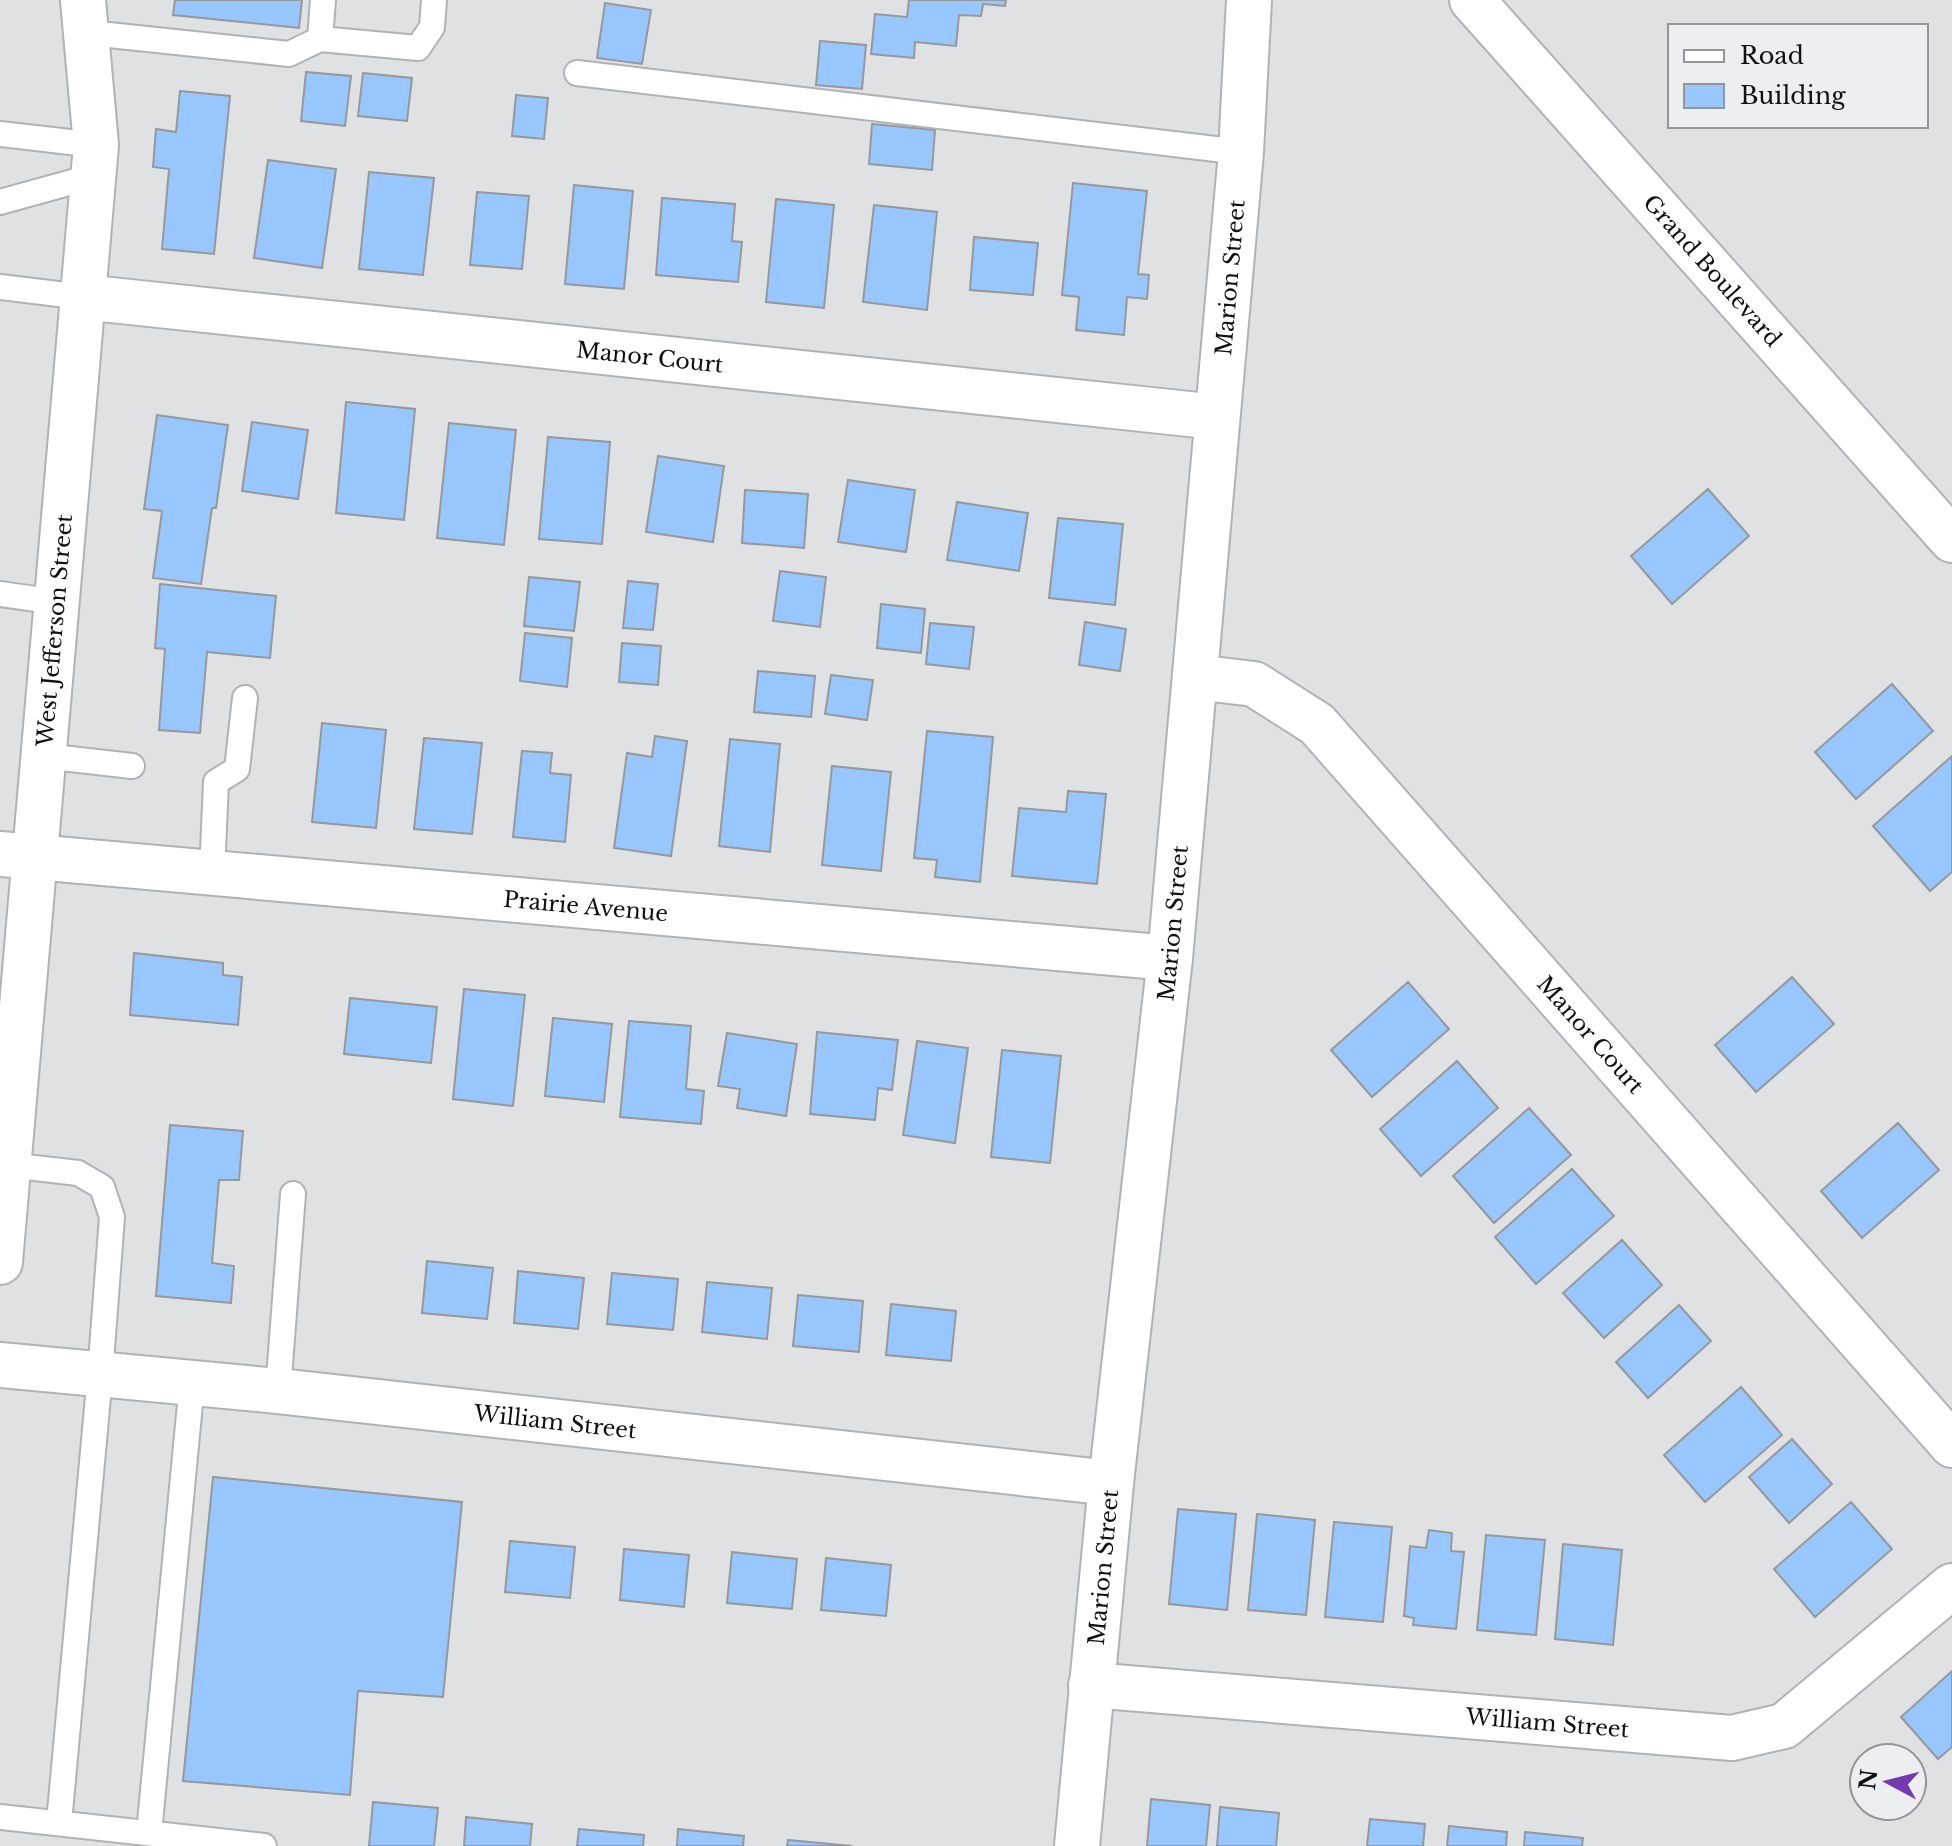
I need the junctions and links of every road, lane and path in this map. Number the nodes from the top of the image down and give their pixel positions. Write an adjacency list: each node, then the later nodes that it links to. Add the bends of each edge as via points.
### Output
1 (83, 0): 11 (street, West Jefferson Street)
2 (323, 0): 7 (lane)
3 (434, 0): 7 (lane, via 432,27 418,48)
4 (1249, 0): 10 (street, Marion Street)
5 (1472, 0): 16 (street, Grand Boulevard)
6 (111, 18): 7 (lane, via 289,54); 11 (street)
7 (320, 39)
8 (577, 73): 10 (lane)
9 (0, 134): 11 (lane)
10 (1241, 152): 15 (street, Marion Street)
11 (95, 161): 12 (lane); 14 (street, West Jefferson Street)
12 (0, 202)
13 (0, 287): 14 (lane)
14 (83, 297): 15 (street, Manor Court); 18 (street, West Jefferson Street)
15 (1217, 417): 19 (street, Marion Street)
16 (1952, 540)
17 (0, 594): 18 (lane)
18 (57, 602): 21 (street, West Jefferson Street)
19 (1195, 677): 25 (street, Marion Street); 34 (street, Manor Court, via 1254,684 1317,724)
20 (245, 698): 24 (lane, via 237,769 216,782)
21 (44, 756): 22 (lane); 23 (street, West Jefferson Street)
22 (132, 766)
23 (18, 855): 24 (street, Prairie Avenue); 26 (street, West Jefferson Street)
24 (212, 873): 25 (street, Prairie Avenue)
25 (1170, 958): 35 (street, Marion Street)
26 (8, 1074): 27 (street, West Jefferson Street)
27 (6, 1158): 29 (street, West Jefferson Street); 31 (lane, via 78,1173 102,1187 112,1217)
28 (293, 1194): 33 (lane)
29 (0, 1262)
30 (0, 1365): 31 (street, William Street)
31 (100, 1375): 32 (street, William Street); 39 (lane)
32 (192, 1383): 33 (street, William Street); 40 (lane)
33 (278, 1391): 35 (street, William Street)
34 (1952, 1445)
35 (1111, 1483): 37 (street, Marion Street)
36 (1952, 1586): 37 (street, William Street, via 1784,1726 1732,1738)
37 (1091, 1685): 42 (street, Marion Street)
38 (0, 1817): 39 (lane)
39 (59, 1823): 40 (lane)
40 (149, 1833): 41 (lane)
41 (264, 1846)
42 (1077, 1846)

